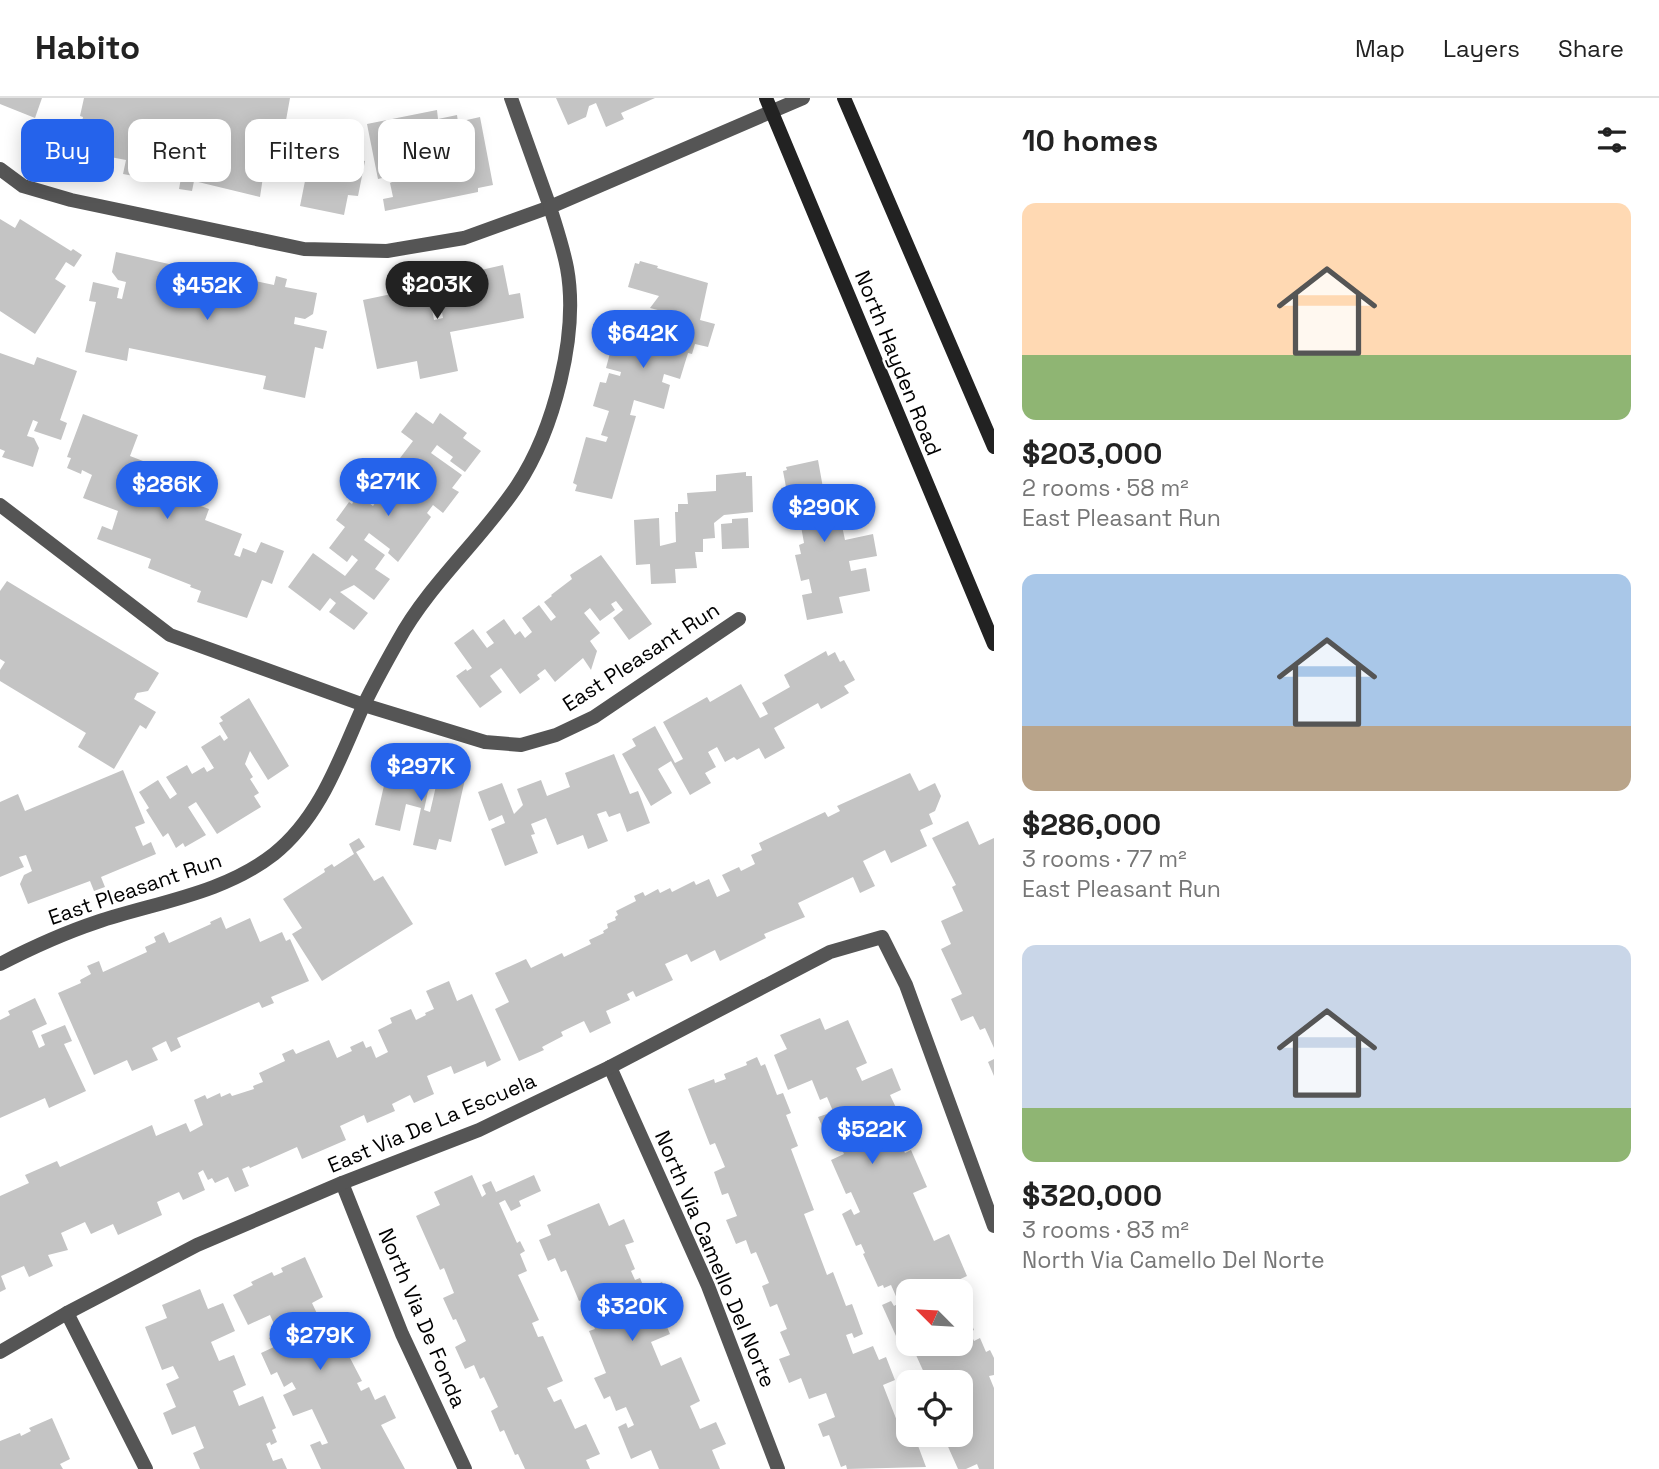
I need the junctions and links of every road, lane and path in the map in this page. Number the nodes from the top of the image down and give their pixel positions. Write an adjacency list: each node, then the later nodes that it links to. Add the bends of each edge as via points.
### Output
1 (510, 98): 7 (street, East Pleasant Run)
2 (766, 98): 5 (main road, North Hayden Road)
3 (803, 98): 5 (street)
4 (844, 98): 8 (main road)
5 (773, 113): 7 (street); 11 (main road, North Hayden Road)
6 (0, 169): 7 (street, via 23,186 71,200 304,249 387,251 464,238)
7 (550, 206): 12 (street, East Pleasant Run, via 567,268 568,346 537,448 517,485 413,617)
8 (994, 447)
9 (0, 505): 12 (street, East Pleasant Run, via 170,635)
10 (739, 619): 12 (street, East Pleasant Run, via 594,717 522,745 485,743)
11 (994, 644)
12 (364, 705): 13 (street, East Pleasant Run, via 306,824 273,854 232,880 96,922)
13 (0, 964)
14 (610, 1067): 15 (street, East Via De La Escuela, via 479,1130); 16 (street, East Via De La Escuela, via 830,952 882,937 906,985); 21 (street, North Via Camello Del Norte, via 708,1286)
15 (342, 1183): 17 (street, East Via De La Escuela, via 197,1245); 20 (street, North Via De Fonda, via 402,1334)
16 (994, 1226)
17 (66, 1313): 18 (street, East Via De La Escuela); 19 (street)
18 (0, 1352)
19 (146, 1469)
20 (465, 1469)
21 (778, 1469)

